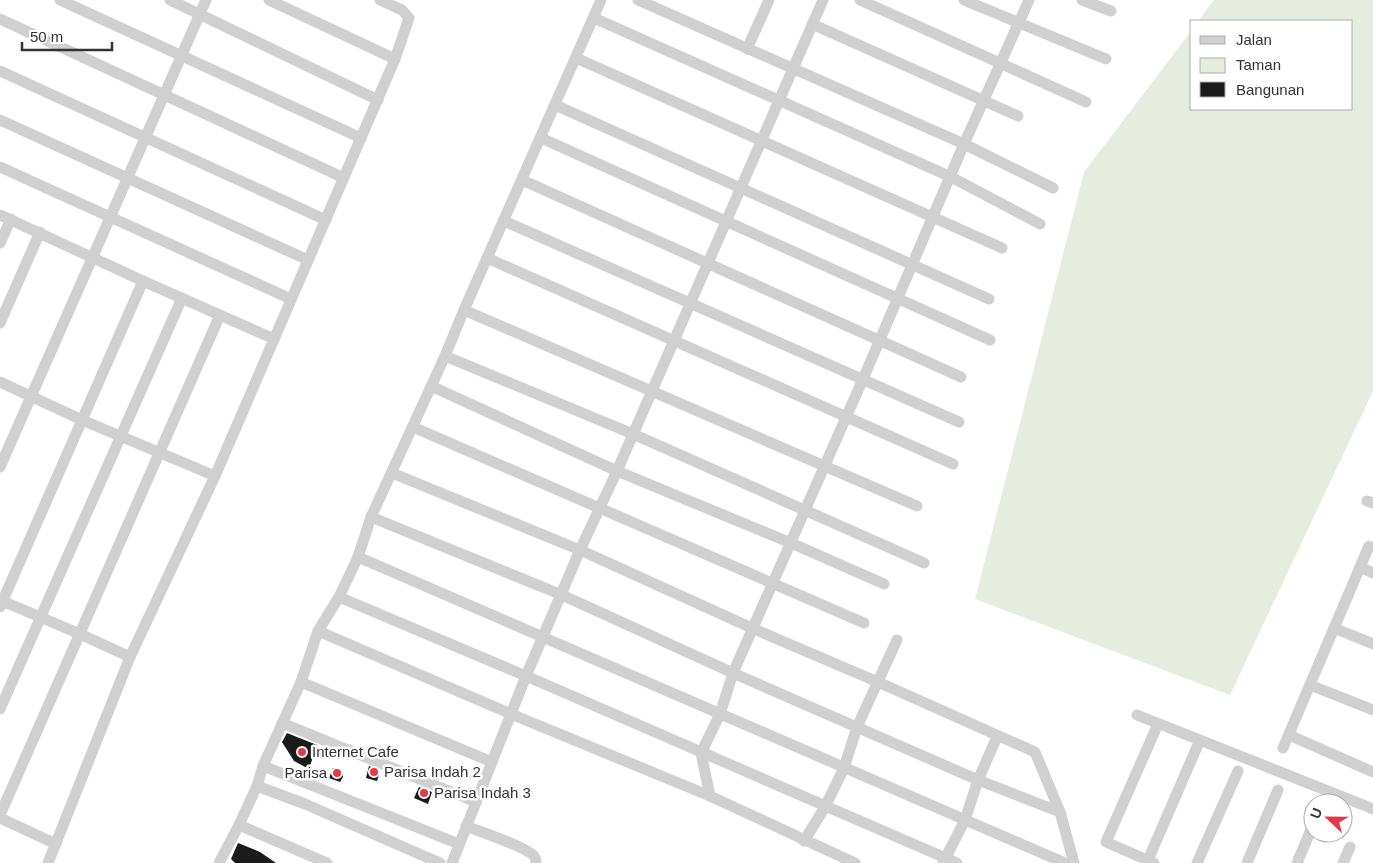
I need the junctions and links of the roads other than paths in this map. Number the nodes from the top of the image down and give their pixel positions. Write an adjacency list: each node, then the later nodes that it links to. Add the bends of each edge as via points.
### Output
1 (60, 0): 21 (street)
2 (170, 0): 15 (street)
3 (206, 0): 15 (street)
4 (269, 0): 23 (street)
5 (380, 0): 23 (street, via 402,10 409,18)
6 (601, 0): 16 (street)
7 (638, 0): 20 (street)
8 (768, 0): 20 (street)
9 (823, 0): 19 (street)
10 (860, 0): 25 (street)
11 (964, 0): 18 (street)
12 (1029, 0): 18 (street)
13 (1082, 0): 14 (street)
14 (1111, 11)
15 (200, 14): 21 (street); 29 (street)
16 (594, 18): 22 (street); 30 (street)
17 (0, 19): 28 (street)
18 (1018, 23): 24 (street); 25 (street)
19 (812, 24): 26 (street); 31 (street)
20 (747, 48): 26 (street)
21 (182, 56): 28 (street); 37 (street)
22 (576, 58): 33 (street); 39 (street)
23 (395, 59): 29 (street)
24 (1106, 59)
25 (1001, 63): 31 (street); 32 (street)
26 (792, 68): 30 (street); 40 (street)
27 (0, 71): 36 (street)
28 (164, 95): 36 (street); 44 (street)
29 (378, 100): 37 (street)
30 (780, 101): 39 (street); 42 (street)
31 (984, 101): 34 (street); 40 (street)
32 (1086, 102)
33 (555, 105): 38 (street); 46 (street)
34 (1018, 116)
35 (0, 120): 43 (street)
36 (146, 138): 43 (street); 51 (street)
37 (361, 138): 44 (street)
38 (541, 138): 45 (street); 53 (street)
39 (762, 141): 46 (street); 50 (street)
40 (964, 144): 42 (street); 47 (street)
41 (0, 167): 49 (street)
42 (951, 177): 50 (street); 54 (street)
43 (128, 178): 49 (street); 60 (street)
44 (344, 178): 51 (street)
45 (522, 180): 52 (street); 61 (street)
46 (741, 188): 53 (street); 62 (street)
47 (1053, 188)
48 (5, 217): 55 (street); 56 (street)
49 (110, 217): 58 (street); 67 (street)
50 (934, 217): 57 (street); 62 (street)
51 (326, 220): 60 (street)
52 (504, 221): 59 (street); 68 (street)
53 (727, 222): 61 (street); 65 (street)
54 (1040, 224)
55 (40, 232): 58 (street); 71 (street)
56 (0, 243)
57 (1002, 248)
58 (92, 257): 63 (street); 82 (street)
59 (487, 258): 69 (street); 75 (street)
60 (308, 260): 67 (street)
61 (708, 264): 68 (street); 73 (street)
62 (913, 264): 65 (street); 66 (street)
63 (143, 281): 64 (street); 84 (street)
64 (182, 298): 70 (street); 88 (street)
65 (898, 298): 73 (street); 74 (street)
66 (989, 298)
67 (291, 299): 72 (street)
68 (690, 304): 75 (street); 78 (street)
69 (464, 310): 76 (street); 81 (street)
70 (220, 315): 72 (street); 89 (street)
71 (0, 323)
72 (274, 339): 95 (street)
73 (880, 340): 77 (street); 78 (street)
74 (990, 340)
75 (674, 341): 81 (street); 83 (street)
76 (445, 356): 80 (street); 87 (street)
77 (961, 377)
78 (863, 379): 83 (street); 85 (street)
79 (0, 382): 82 (street)
80 (430, 386): 86 (street); 93 (street)
81 (651, 391): 87 (street); 91 (street)
82 (31, 396): 84 (street); 92 (street)
83 (846, 417): 90 (street); 91 (street)
84 (82, 420): 88 (street); 111 (street)
85 (960, 422)
86 (413, 427): 94 (street); 97 (street)
87 (632, 434): 93 (street); 98 (street)
88 (121, 437): 89 (street); 112 (street)
89 (160, 453): 95 (street); 117 (street)
90 (953, 464)
91 (824, 466): 96 (street); 98 (street)
92 (0, 467)
93 (617, 471): 97 (street); 100 (street)
94 (392, 473): 99 (street); 102 (street)
95 (215, 476): 121 (street)
96 (917, 506)
97 (599, 508): 102 (street); 107 (street)
98 (806, 510): 100 (street); 104 (street)
99 (372, 517): 103 (street); 109 (street)
100 (791, 543): 107 (street); 108 (street)
101 (1369, 546): 105 (street)
102 (580, 550): 109 (street); 115 (street)
103 (358, 557): 110 (street); 118 (street)
104 (924, 563)
105 (1360, 567): 106 (street); 114 (street)
106 (1373, 573)
107 (774, 584): 113 (street); 115 (street)
108 (884, 584)
109 (562, 595): 118 (street); 122 (street)
110 (339, 598): 116 (street); 123 (street)
111 (1, 603): 112 (street)
112 (41, 618): 117 (street); 127 (street)
113 (864, 623)
114 (1334, 628): 120 (street); 126 (street)
115 (754, 629): 122 (street); 125 (street)
116 (318, 630): 124 (street); 129 (street)
117 (80, 634): 121 (street); 153 (street)
118 (544, 636): 123 (street); 130 (street)
119 (897, 640): 125 (street)
120 (1373, 644)
121 (130, 658): 159 (street)
122 (733, 673): 130 (street); 134 (street)
123 (526, 676): 129 (street); 139 (street)
124 (302, 682): 132 (street); 140 (street)
125 (878, 682): 134 (street); 136 (street)
126 (1310, 685): 128 (street); 135 (street)
127 (0, 710)
128 (1373, 710)
129 (511, 714): 140 (street); 148 (street)
130 (720, 714): 139 (street); 142 (street)
131 (1137, 715): 133 (street)
132 (282, 723): 141 (street); 149 (street)
133 (1158, 724): 137 (street); 163 (street, via 1106,842)
134 (857, 727): 142 (street); 145 (street)
135 (1288, 735): 138 (street); 144 (street)
136 (997, 737): 145 (street); 152 (street, via 1035,752)
137 (1200, 740): 151 (street); 163 (street)
138 (1283, 748)
139 (701, 753): 148 (street); 150 (street)
140 (492, 762): 149 (street)
141 (262, 766): 146 (street); 160 (street)
142 (844, 768): 150 (street); 154 (street)
143 (1238, 771): 173 (street)
144 (1373, 772)
145 (978, 780): 152 (street); 154 (street)
146 (256, 786): 155 (street); 167 (street)
147 (1278, 790): 174 (street)
148 (710, 796): 157 (street)
149 (476, 802): 156 (street)
150 (825, 807): 157 (street); 162 (street)
151 (1373, 810)
152 (1060, 812): 172 (street)
153 (0, 817): 159 (street)
154 (965, 820): 162 (street); 171 (street)
155 (239, 825): 165 (street); 166 (street)
156 (466, 826): 160 (street); 169 (street, via 524,849 534,856)
157 (804, 841): 170 (street)
158 (1305, 843): 175 (street)
159 (56, 844): 164 (street)
160 (459, 844): 168 (street)
161 (1350, 847): 176 (street)
162 (949, 861)
163 (1151, 862)
164 (48, 863)
165 (219, 863)
166 (327, 863)
167 (440, 863)
168 (452, 863)
169 (536, 863)
170 (855, 863)
171 (1065, 863)
172 (1074, 863)
173 (1197, 863)
174 (1247, 863)
175 (1297, 863)
176 (1343, 863)

